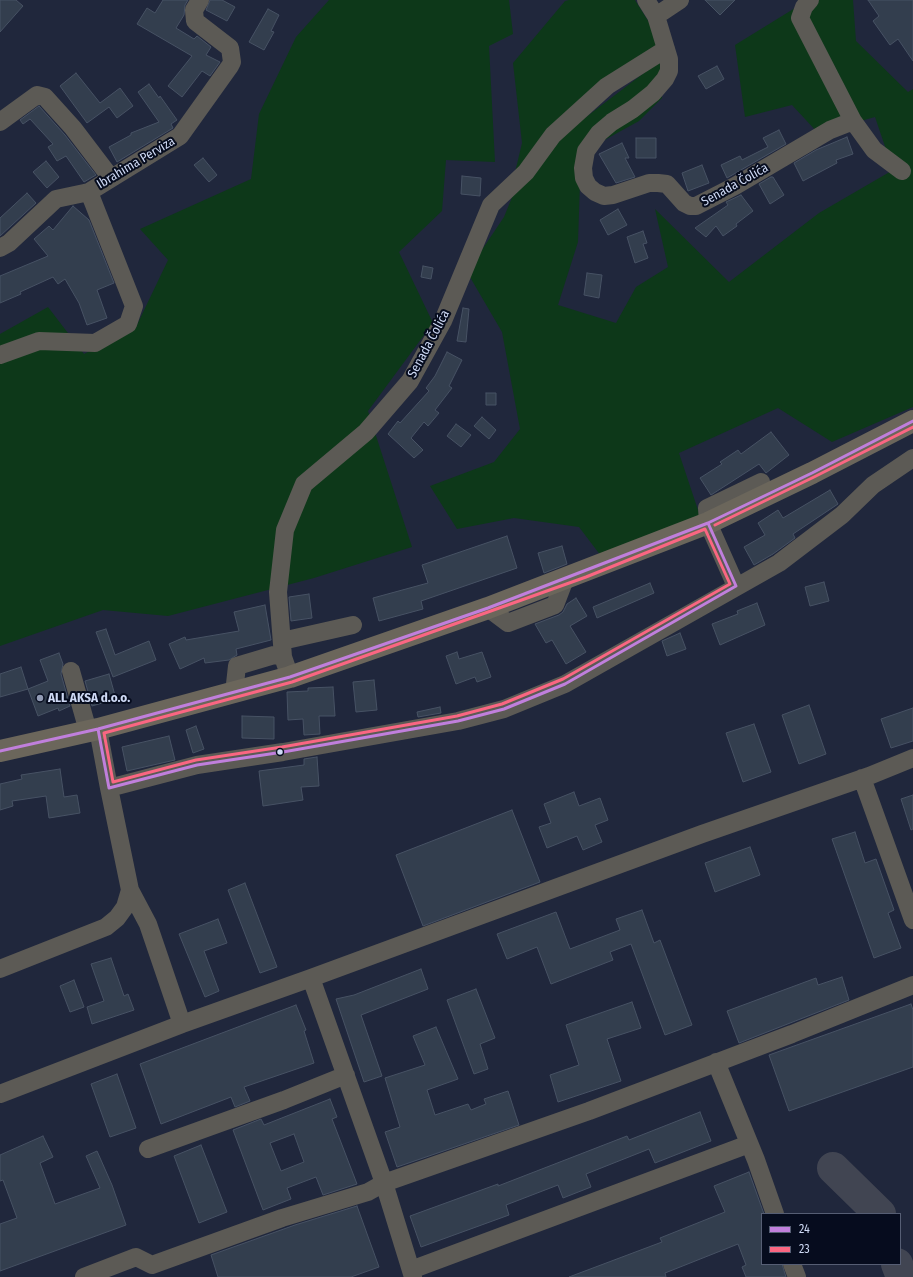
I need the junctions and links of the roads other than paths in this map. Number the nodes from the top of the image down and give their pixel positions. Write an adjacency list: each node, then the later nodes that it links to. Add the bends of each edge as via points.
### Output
1 (200, 0): 10 (street, Ibrahima Perviza, via 194,10 195,21 230,48 230,66 180,136)
2 (646, 0): 5 (street, Senada Čolića)
3 (680, 0): 5 (street)
4 (810, 0): 7 (street, via 800,18)
5 (656, 16): 6 (street, Senada Čolića)
6 (666, 49): 7 (street, Senada Čolića, via 669,71 665,79 633,109 599,134 586,152 584,178 595,192 613,196 658,182 667,184 684,203 696,206 830,130); 20 (street, Senada Čolića, via 607,86 552,135 526,172 491,205 443,321 410,381 366,432 304,484 285,530 278,592)
7 (853, 121): 9 (street, via 874,150)
8 (0, 122): 10 (street, via 38,95 45,97 73,128)
9 (902, 171)
10 (111, 178): 11 (street, Ibrahima Perviza)
11 (89, 192): 12 (street, Ibrahima Perviza, via 56,199 9,243); 13 (street, Ibrahima Perviza, via 134,306 128,324 95,342 39,341)
12 (0, 248)
13 (0, 355)
14 (913, 421): 17 (main road)
15 (913, 458): 18 (street, via 873,485 842,515 779,563)
16 (761, 482): 17 (street, via 707,508)
17 (708, 523): 18 (street); 20 (main road, via 488,608)
18 (736, 586): 26 (street, via 565,684 504,709 458,721 197,765)
19 (353, 625): 20 (street)
20 (285, 658): 22 (main road, via 234,693)
21 (71, 671): 22 (street)
22 (93, 730): 23 (main road); 26 (street)
23 (0, 751)
24 (913, 758): 25 (street)
25 (862, 778): 28 (street); 30 (street, via 702,834)
26 (109, 788): 27 (street)
27 (130, 890): 29 (street, via 125,907 106,927); 32 (street, via 148,924)
28 (912, 916)
29 (0, 969)
30 (312, 978): 32 (street); 34 (street)
31 (913, 985): 33 (street)
32 (182, 1024): 35 (street)
33 (716, 1062): 36 (street); 38 (street, via 589,1111)
34 (346, 1075): 37 (street); 38 (street)
35 (0, 1094)
36 (749, 1144): 39 (street); 41 (street)
37 (148, 1149)
38 (384, 1183): 41 (street); 42 (street, via 368,1192 282,1218 152,1265 136,1257)
39 (775, 1213)
40 (792, 1265): 43 (street)
41 (412, 1274)
42 (84, 1277)
43 (797, 1277)

